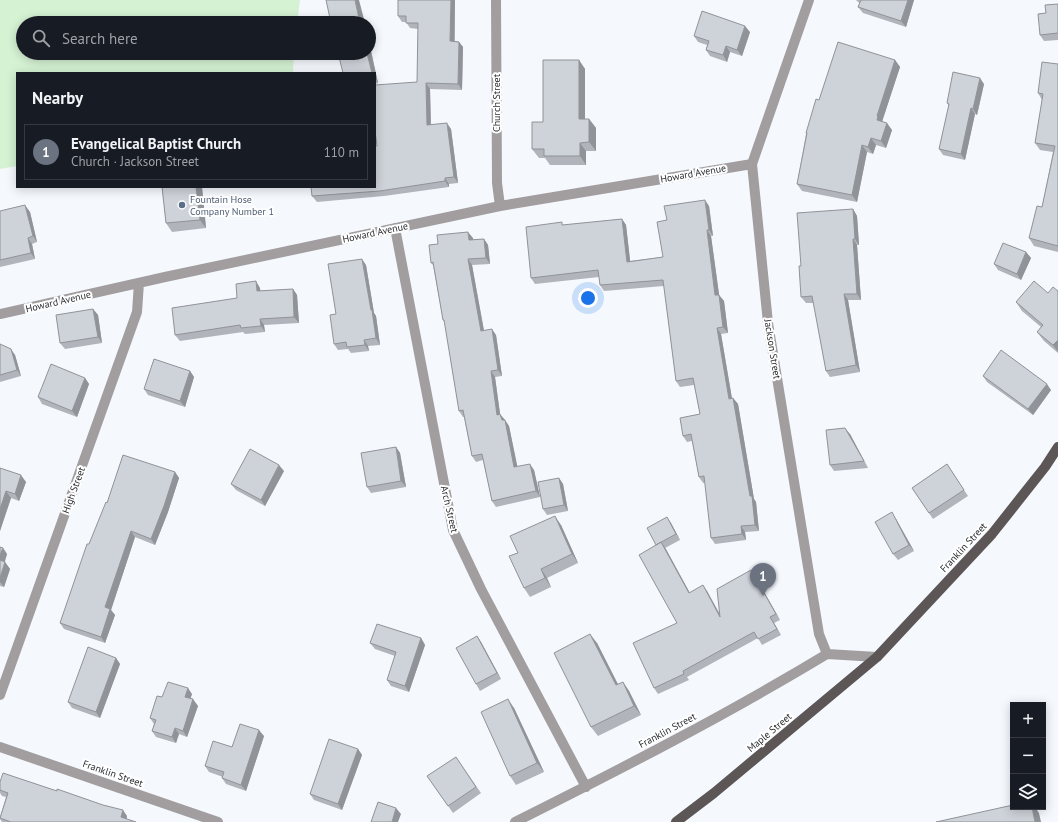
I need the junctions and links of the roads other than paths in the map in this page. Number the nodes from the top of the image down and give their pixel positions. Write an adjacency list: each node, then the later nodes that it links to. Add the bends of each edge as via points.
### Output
1 (496, 0): 4 (street, Church Street, via 497,182)
2 (809, 0): 3 (street, Jackson Street)
3 (752, 164): 4 (street, Howard Avenue); 9 (street, Jackson Street, via 768,323 819,634)
4 (500, 206): 5 (street, Howard Avenue)
5 (395, 228): 6 (street, Howard Avenue); 13 (street, Arch Street, via 453,530 481,589)
6 (139, 283): 7 (street, Howard Avenue); 11 (street, High Street, via 137,312)
7 (0, 314)
8 (1058, 447): 10 (main road, Franklin Street, via 992,534)
9 (827, 654): 10 (street); 13 (street, Franklin Street, via 773,686)
10 (876, 657): 16 (main road, Maple Street)
11 (0, 695)
12 (0, 747): 14 (street, Franklin Street)
13 (586, 786): 15 (street, Franklin Street)
14 (218, 822)
15 (515, 822)
16 (676, 822)

